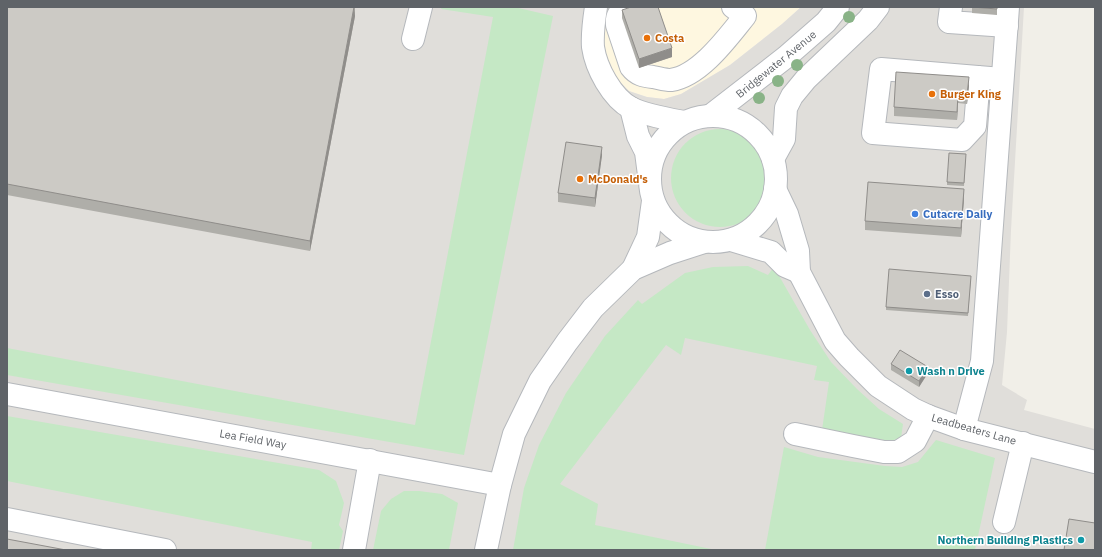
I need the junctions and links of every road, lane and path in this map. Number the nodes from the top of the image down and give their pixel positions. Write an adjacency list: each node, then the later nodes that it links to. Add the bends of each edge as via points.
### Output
1 (421, 7): 9 (street)
2 (596, 7): 12 (street, via 593,41 597,61 614,94)
3 (630, 7): 4 (street, via 621,11 616,20 631,67 640,75 669,80 694,70 719,47 745,16)
4 (733, 7)
5 (838, 7): 13 (street, Bridgewater Avenue, via 826,22 786,57)
6 (878, 7): 15 (street, via 792,96 786,108 784,139)
7 (951, 7): 8 (street, via 949,22)
8 (1007, 17): 11 (street)
9 (413, 39)
10 (978, 77): 10 (street, via 881,69 873,132 962,140 975,126); 11 (street)
11 (1002, 80): 25 (street, via 982,361)
12 (631, 108): 14 (street); 16 (street, via 638,136 646,152)
13 (710, 116): 14 (street, Bridgewater Avenue); 15 (street, Bridgewater Avenue, via 742,123 755,132 766,145)
14 (684, 122): 16 (street, Bridgewater Avenue, via 661,143 653,160)
15 (772, 159): 17 (street, Bridgewater Avenue, via 776,174)
16 (649, 178): 18 (street, Bridgewater Avenue)
17 (775, 189): 19 (street, Bridgewater Avenue, via 765,215 745,233); 22 (street, Leadbeaters Lane, via 787,214 798,251)
18 (653, 201): 20 (street, Bridgewater Avenue, via 661,216 673,228 688,237); 21 (street, Bridgewater Avenue, via 648,237)
19 (731, 240): 20 (street, Bridgewater Avenue); 22 (street, via 770,252 785,266)
20 (704, 242): 21 (street, Bridgewater Avenue)
21 (633, 269): 30 (street, Bridgewater Avenue, via 593,308 540,381 514,434)
22 (799, 272): 24 (street, Leadbeaters Lane, via 835,341 849,358 878,386)
23 (7, 394): 28 (street, Lea Field Way)
24 (928, 416): 25 (street, Leadbeaters Lane); 26 (street, via 915,441 898,452 884,452)
25 (964, 429): 27 (street, Leadbeaters Lane)
26 (794, 434)
27 (1023, 443): 29 (street, Leadbeaters Lane); 32 (street)
28 (370, 460): 30 (street, Lea Field Way); 34 (street)
29 (1095, 462)
30 (500, 485): 35 (street, Bridgewater Avenue)
31 (7, 519): 33 (street)
32 (1004, 522)
33 (165, 550)
34 (354, 550)
35 (486, 550)

